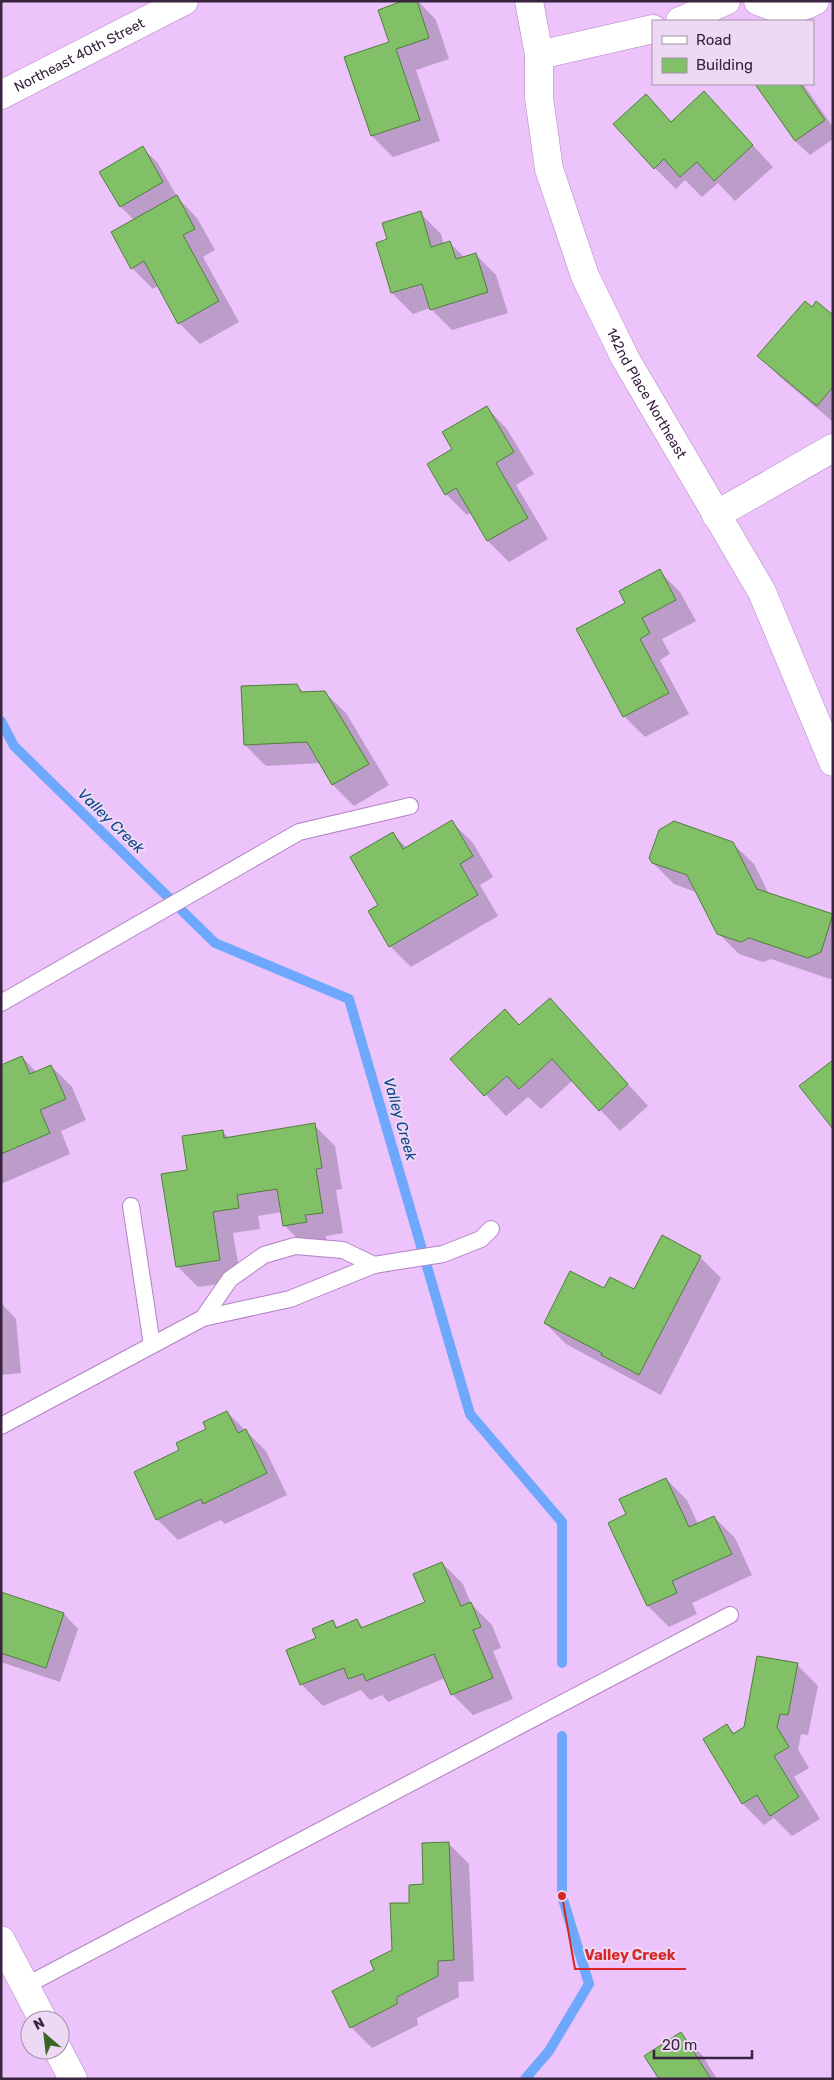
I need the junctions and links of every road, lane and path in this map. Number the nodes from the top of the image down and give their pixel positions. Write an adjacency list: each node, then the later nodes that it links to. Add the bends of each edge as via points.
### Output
1 (184, 1): 9 (street, Northeast 40th Street)
2 (529, 1): 8 (street, 142nd Place Northeast)
3 (726, 1): 6 (street)
4 (758, 1): 5 (street, via 790,10)
5 (815, 1)
6 (682, 20)
7 (652, 29): 8 (street)
8 (539, 55): 11 (street, 142nd Place Northeast, via 539,98 549,169 585,276 625,358)
9 (1, 96)
10 (833, 448): 11 (street)
11 (716, 515): 12 (street, 142nd Place Northeast, via 762,592)
12 (833, 762)
13 (410, 806): 14 (lane, via 299,832)
14 (1, 1004)
15 (131, 1206): 19 (lane)
16 (491, 1229): 17 (lane, via 481,1239 443,1254)
17 (374, 1265): 18 (lane, via 290,1299); 18 (lane, via 343,1250 295,1246 264,1255 230,1279)
18 (203, 1318): 19 (lane)
19 (152, 1345): 20 (lane)
20 (1, 1426)
21 (730, 1615): 23 (lane)
22 (1, 1940): 23 (street)
23 (25, 1986): 24 (street)
24 (38, 2010)
25 (63, 2060): 26 (street)
26 (73, 2079)

